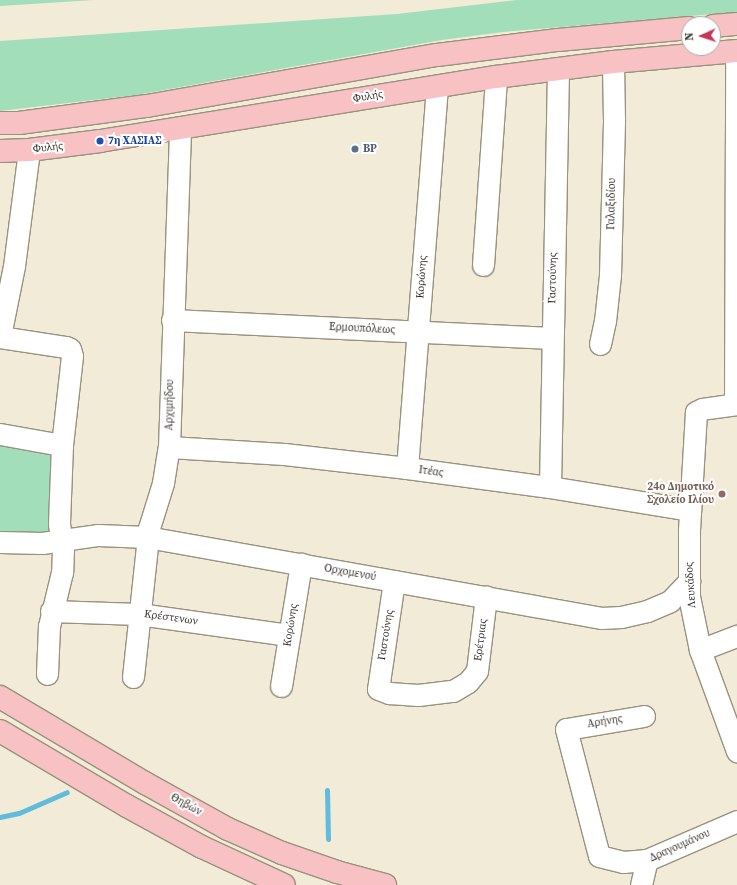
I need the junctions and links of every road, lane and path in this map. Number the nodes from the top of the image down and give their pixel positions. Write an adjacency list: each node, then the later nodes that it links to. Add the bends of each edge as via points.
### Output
1 (737, 24): 2 (main road)
2 (721, 25)
3 (681, 29): 9 (main road, via 437,55 147,106 19,123)
4 (736, 51): 5 (main road, Φυλής); 19 (street)
5 (613, 62): 6 (main road, Φυλής); 18 (street, Γαλαξιδίου, via 610,275)
6 (558, 70): 7 (main road, Φυλής); 17 (street, Γαστούνης)
7 (496, 77): 8 (main road, Φυλής); 13 (street)
8 (437, 86): 10 (main road, Φυλής); 15 (street, Κορώνης)
9 (0, 123)
10 (180, 129): 11 (main road, Φυλής); 14 (street, Αρχιμήδου)
11 (29, 150): 12 (main road, Φυλής); 16 (street, via 14,266)
12 (0, 151)
13 (483, 265)
14 (172, 320): 15 (street, Ερμουπόλεως); 22 (street, Αρχιμήδου)
15 (418, 332): 17 (street, Ερμουπόλεως); 23 (street, Κορώνης)
16 (0, 337): 21 (street, via 66,346 70,349 72,356)
17 (552, 338): 24 (street, Γαστούνης)
18 (600, 344)
19 (736, 404): 25 (street, Λευκάδος, via 696,412)
20 (0, 434): 21 (street)
21 (62, 445): 27 (street, via 59,524)
22 (169, 447): 23 (street, Ιτέας, via 284,454); 26 (street, Αρχιμήδου, via 163,483)
23 (407, 468): 24 (street, Ιτέας)
24 (550, 487): 25 (street, Ιτέας)
25 (690, 510): 31 (street, Λευκάδος)
26 (147, 537): 27 (street, Ορχομενού, via 98,535); 29 (street, Ορχομενού); 34 (street, Αρχιμήδου)
27 (61, 539): 28 (street, Ορχομενού, via 42,543); 33 (street, via 62,572)
28 (0, 542)
29 (300, 564): 30 (street, Ορχομενού); 35 (street, Κορώνης)
30 (394, 581): 32 (street, Ορχομενού); 41 (street, Γαστούνης)
31 (689, 588): 32 (street, Ορχομενού, via 670,601 647,611 621,617 601,618); 37 (street, Λευκάδος)
32 (486, 597): 41 (street, Ερέτριας, via 477,671 468,682 453,691 418,695 389,693)
33 (51, 610): 34 (street, Κρέστενων); 38 (street)
34 (139, 614): 35 (street, Κρέστενων); 39 (street, Αρχιμήδου)
35 (289, 635): 40 (street, Κορώνης)
36 (737, 636): 37 (street)
37 (698, 640): 45 (street, Λευκάδος)
38 (47, 674)
39 (134, 676)
40 (281, 686)
41 (378, 689)
42 (0, 697): 49 (main road, Θηβών, via 228,829 282,853)
43 (644, 716): 47 (street, Αρήνης, via 566,729 599,856 623,862)
44 (0, 731): 48 (main road, via 202,847)
45 (737, 750)
46 (737, 821): 47 (street, Δραγουμάνου)
47 (647, 860): 50 (street, Δραγουμάνου)
48 (284, 885)
49 (385, 885)
50 (641, 885)

